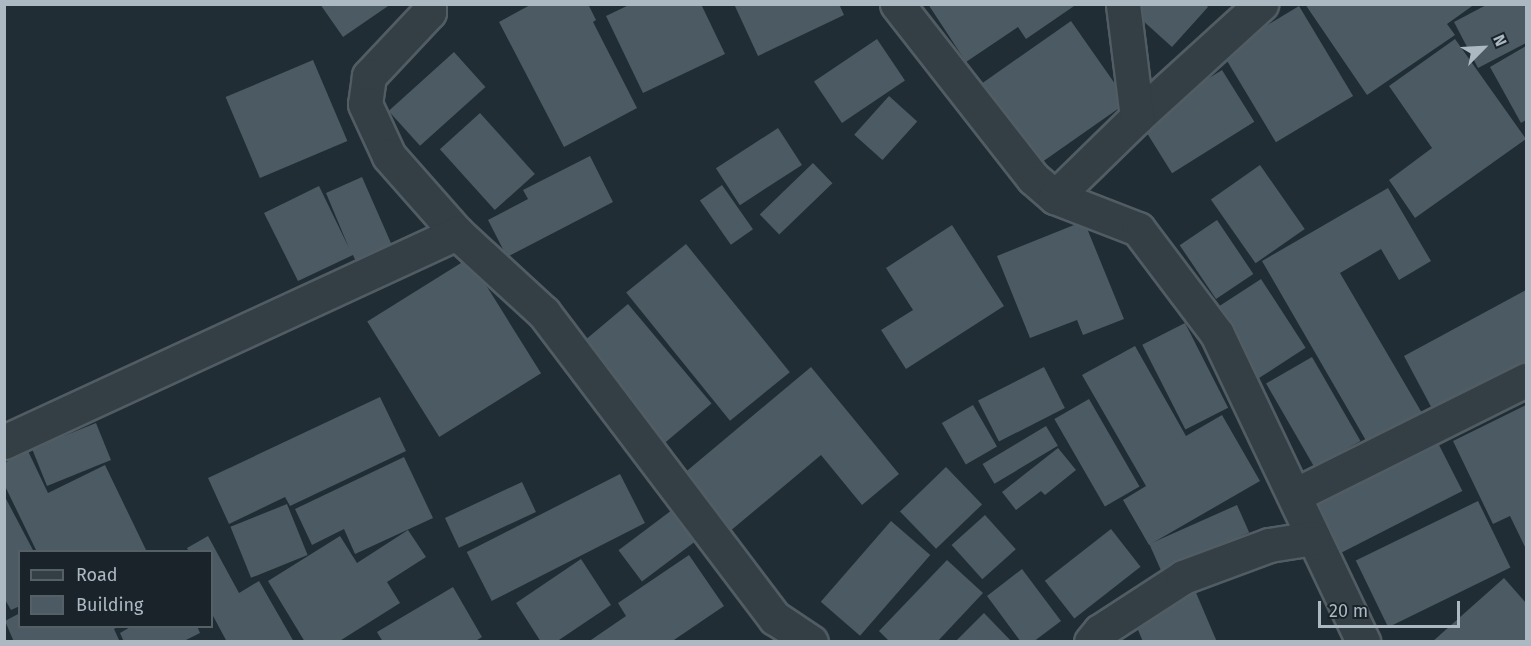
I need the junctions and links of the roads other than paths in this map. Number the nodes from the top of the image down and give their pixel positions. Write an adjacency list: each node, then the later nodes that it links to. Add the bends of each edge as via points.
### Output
1 (429, 4): 7 (street, via 429,12 369,76 365,104 389,156)
2 (897, 4): 6 (street, via 1033,177)
3 (1123, 4): 5 (street)
4 (1261, 4): 5 (street)
5 (1137, 117): 6 (street)
6 (1054, 197): 10 (street, via 1138,229 1217,334)
7 (457, 233): 9 (street); 12 (street, via 544,313 775,618)
8 (1527, 380): 10 (street)
9 (4, 442)
10 (1295, 495): 11 (street)
11 (1313, 538): 13 (street, via 1269,545 1183,577 1100,631); 14 (street)
12 (811, 642)
13 (1091, 642)
14 (1363, 642)

